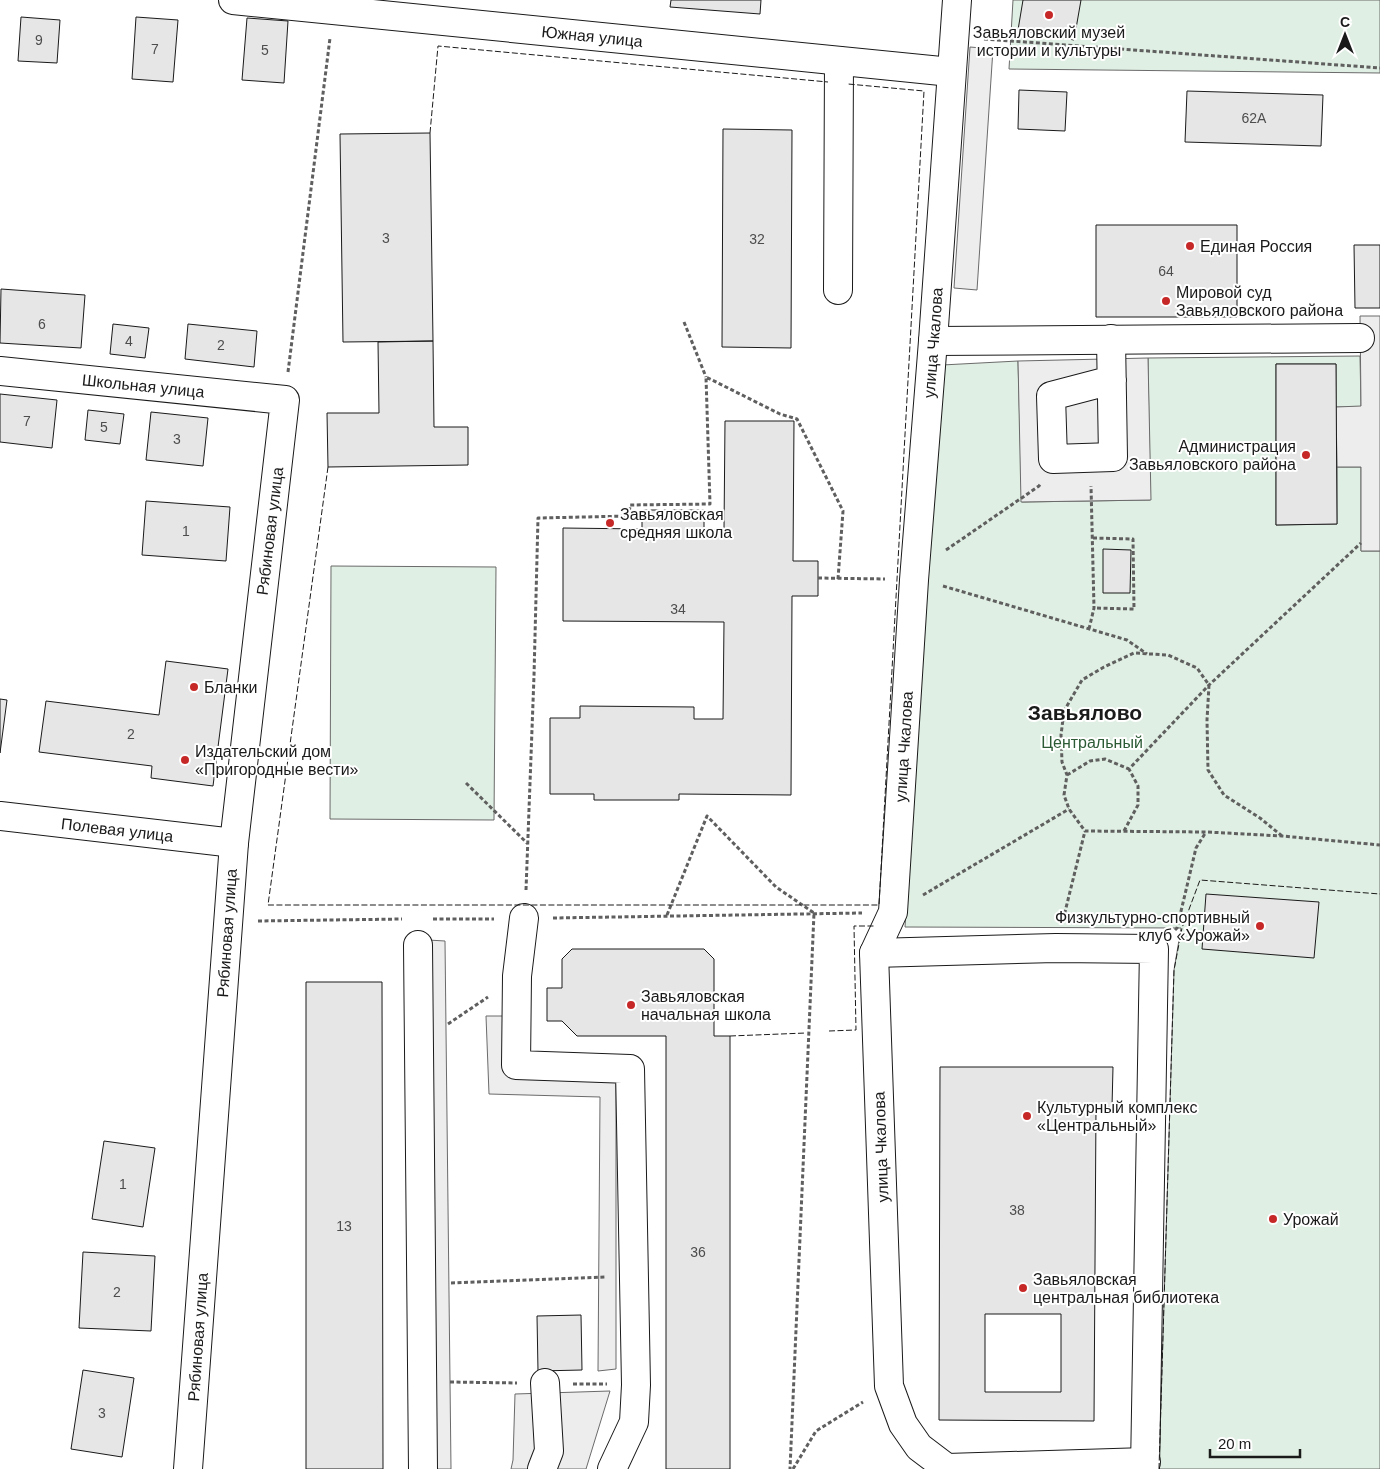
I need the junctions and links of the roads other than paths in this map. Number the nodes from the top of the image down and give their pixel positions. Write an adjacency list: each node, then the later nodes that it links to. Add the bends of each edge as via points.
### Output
1 (233, 0): 3 (street, Южная улица)
2 (957, 0): 4 (street, улица Чкалова)
3 (839, 61): 4 (street, Южная улица); 5 (street)
4 (951, 72): 8 (street, улица Чкалова)
5 (838, 290)
6 (1360, 338): 7 (street)
7 (1111, 339): 8 (street); 10 (street)
8 (933, 340): 16 (street, улица Чкалова, via 893,912)
9 (0, 371): 11 (street, Школьная улица)
10 (1112, 380): 10 (street, via 1051,396 1053,459 1113,457)
11 (285, 400): 13 (street, Рябиновая улица)
12 (0, 816): 13 (street, Полевая улица)
13 (234, 843): 19 (street, Рябиновая улица)
14 (524, 918): 22 (street, via 517,976 516,1065 630,1069 636,1384 634,1422)
15 (418, 945): 20 (street)
16 (874, 953): 18 (street, via 1154,949); 23 (street, улица Чкалова, via 889,1386 908,1432 919,1447)
17 (545, 1383): 21 (street, via 548,1451)
18 (1145, 1466): 23 (street)
19 (188, 1469)
20 (423, 1469)
21 (542, 1469)
22 (612, 1469)
23 (947, 1469)

